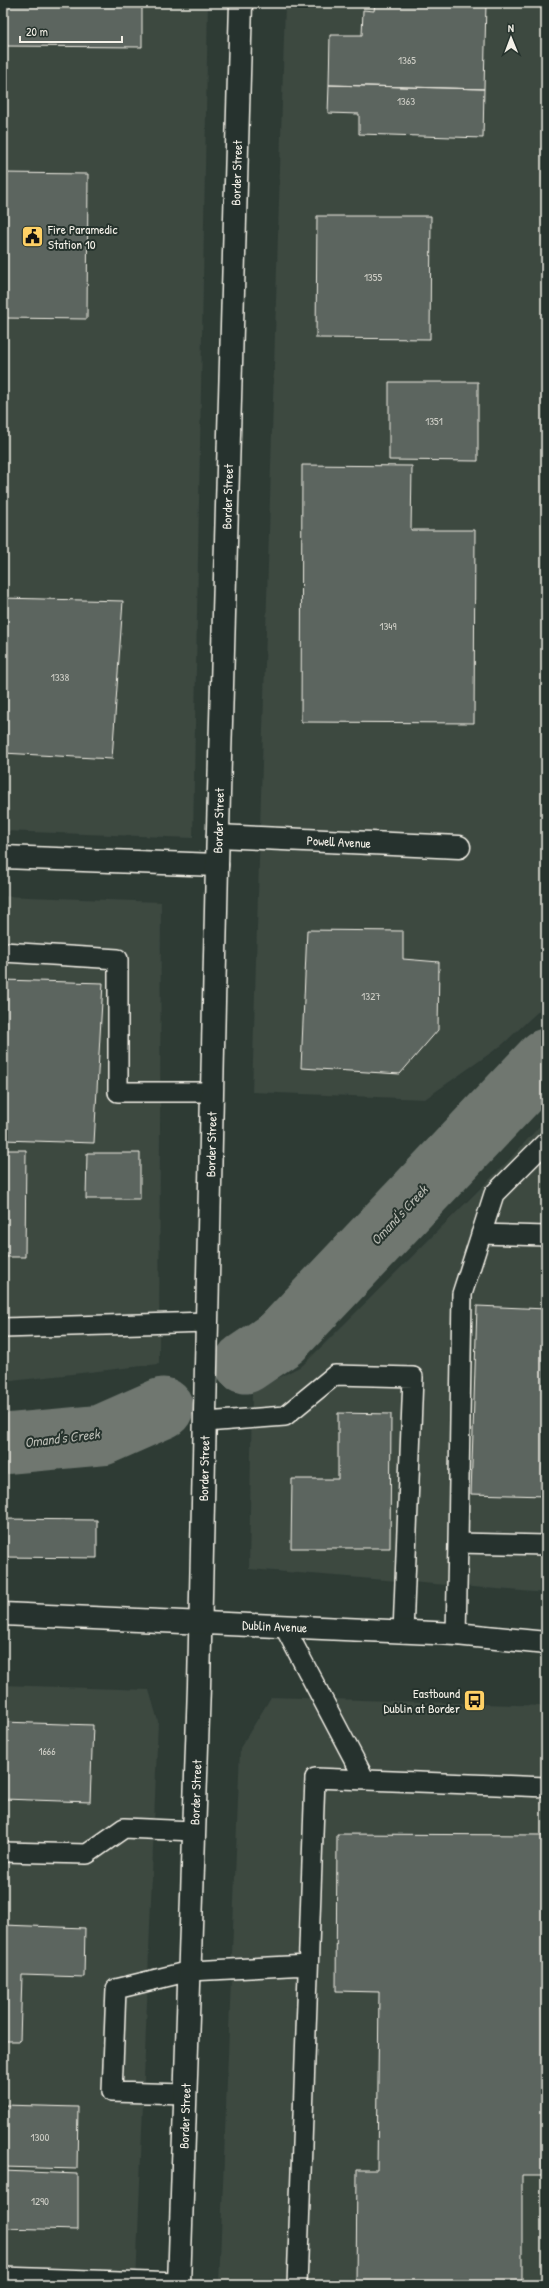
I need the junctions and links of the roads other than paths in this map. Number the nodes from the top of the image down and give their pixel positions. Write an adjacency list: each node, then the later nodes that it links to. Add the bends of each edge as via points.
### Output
1 (241, 3): 2 (street, Border Street)
2 (218, 836): 3 (street, Powell Avenue); 5 (street, Border Street)
3 (458, 847)
4 (3, 857): 5 (street)
5 (217, 865): 7 (street, Border Street)
6 (3, 952): 7 (lane, via 118,959 118,1092)
7 (213, 1092): 11 (street, Border Street)
8 (546, 1142): 9 (lane, via 494,1194)
9 (481, 1234): 10 (lane); 14 (lane, via 462,1294)
10 (546, 1236)
11 (208, 1322): 12 (lane); 13 (street, Border Street)
12 (3, 1328)
13 (206, 1422): 17 (street, Border Street); 19 (lane, via 285,1416 335,1375 413,1377)
14 (458, 1543): 15 (lane); 20 (lane)
15 (546, 1545)
16 (3, 1614): 17 (street, Dublin Avenue)
17 (201, 1623): 18 (street, Dublin Avenue); 24 (street, Border Street)
18 (285, 1628): 19 (street, Dublin Avenue); 22 (lane)
19 (403, 1633): 20 (street, Dublin Avenue)
20 (456, 1634): 21 (street, Dublin Avenue)
21 (546, 1643)
22 (365, 1780): 23 (lane); 26 (lane, via 315,1778)
23 (546, 1786)
24 (194, 1831): 25 (lane, via 124,1828 87,1854); 27 (street, Border Street)
25 (3, 1852)
26 (308, 1965): 27 (lane); 31 (lane)
27 (190, 1971): 28 (street, Border Street); 28 (lane, via 116,1989 112,2092)
28 (185, 2094): 30 (street, Border Street)
29 (3, 2277): 30 (lane)
30 (179, 2284)
31 (297, 2285)

